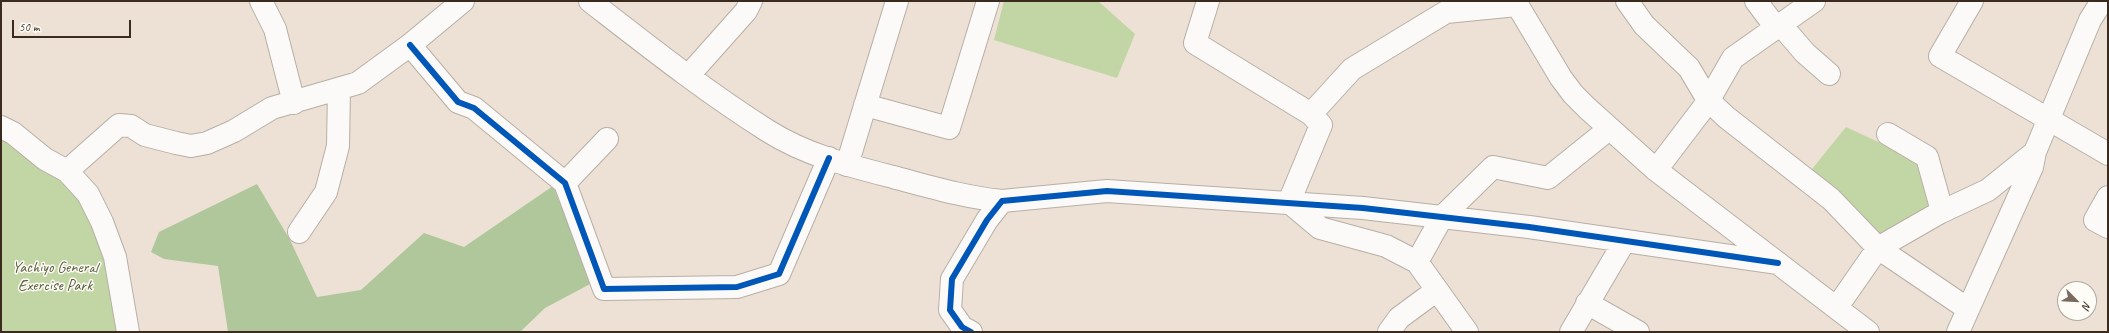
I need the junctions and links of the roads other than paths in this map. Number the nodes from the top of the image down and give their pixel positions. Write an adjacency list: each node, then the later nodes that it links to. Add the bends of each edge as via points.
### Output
1 (261, 1): 20 (street, via 275,29)
2 (463, 1): 15 (street)
3 (590, 1): 17 (street)
4 (751, 1): 17 (street, via 746,11)
5 (897, 1): 21 (street)
6 (988, 1): 21 (street, via 949,128)
7 (1208, 1): 22 (street, via 1194,43)
8 (1627, 1): 19 (street, via 1644,25 1690,68)
9 (1756, 1): 14 (street)
10 (1814, 1): 14 (street)
11 (1972, 1): 23 (street, via 1940,56)
12 (2102, 1): 23 (street, via 2090,20)
13 (1516, 3): 22 (street, via 1446,12 1352,69); 25 (street, via 1573,94)
14 (1779, 27): 16 (street); 19 (street, via 1732,58)
15 (410, 45): 18 (street, via 358,83); 33 (street, via 458,102 474,108)
16 (1829, 74)
17 (688, 75): 30 (street, via 769,132 803,149)
18 (339, 89): 20 (street); 40 (street, via 338,146 326,192)
19 (1708, 100): 31 (street); 42 (street, via 1831,199)
20 (294, 103): 32 (street, via 272,108 207,143 191,146 145,135 131,126 119,125)
21 (865, 105): 30 (street)
22 (1312, 114): 36 (street, via 1320,125)
23 (2050, 119): 28 (street); 29 (street)
24 (1, 127): 32 (street, via 45,159)
25 (1609, 129): 31 (street); 38 (street, via 1548,178 1493,167)
26 (1888, 134): 37 (street, via 1926,157)
27 (607, 139): 33 (street)
28 (2035, 152): 37 (street, via 1988,190); 48 (street, via 2032,166)
29 (2108, 154)
30 (838, 161): 33 (street, via 779,274 737,287 604,289); 35 (street, via 967,197)
31 (1656, 170): 44 (street)
32 (67, 171): 50 (street, via 88,194 102,222 115,258)
33 (565, 183)
34 (2108, 197): 39 (street, via 2095,220)
35 (1002, 201): 36 (street, via 1107,191); 51 (street, via 987,220 952,279 950,310 962,327)
36 (1289, 202): 38 (street); 43 (street, via 1320,228 1386,246)
37 (1942, 211): 42 (street)
38 (1442, 217): 41 (street); 43 (street)
39 (2108, 227)
40 (299, 232)
41 (1624, 242): 44 (street); 46 (street)
42 (1878, 248): 47 (street); 48 (street)
43 (1417, 262): 45 (street)
44 (1778, 263): 47 (street)
45 (1437, 290): 52 (street, via 1399,318); 53 (street)
46 (1587, 303): 54 (street); 55 (street)
47 (1837, 307): 49 (street)
48 (1968, 309): 56 (street)
49 (1861, 329)
50 (128, 332)
51 (971, 332)
52 (1389, 332)
53 (1467, 332)
54 (1571, 332)
55 (1638, 332)
56 (1958, 332)

